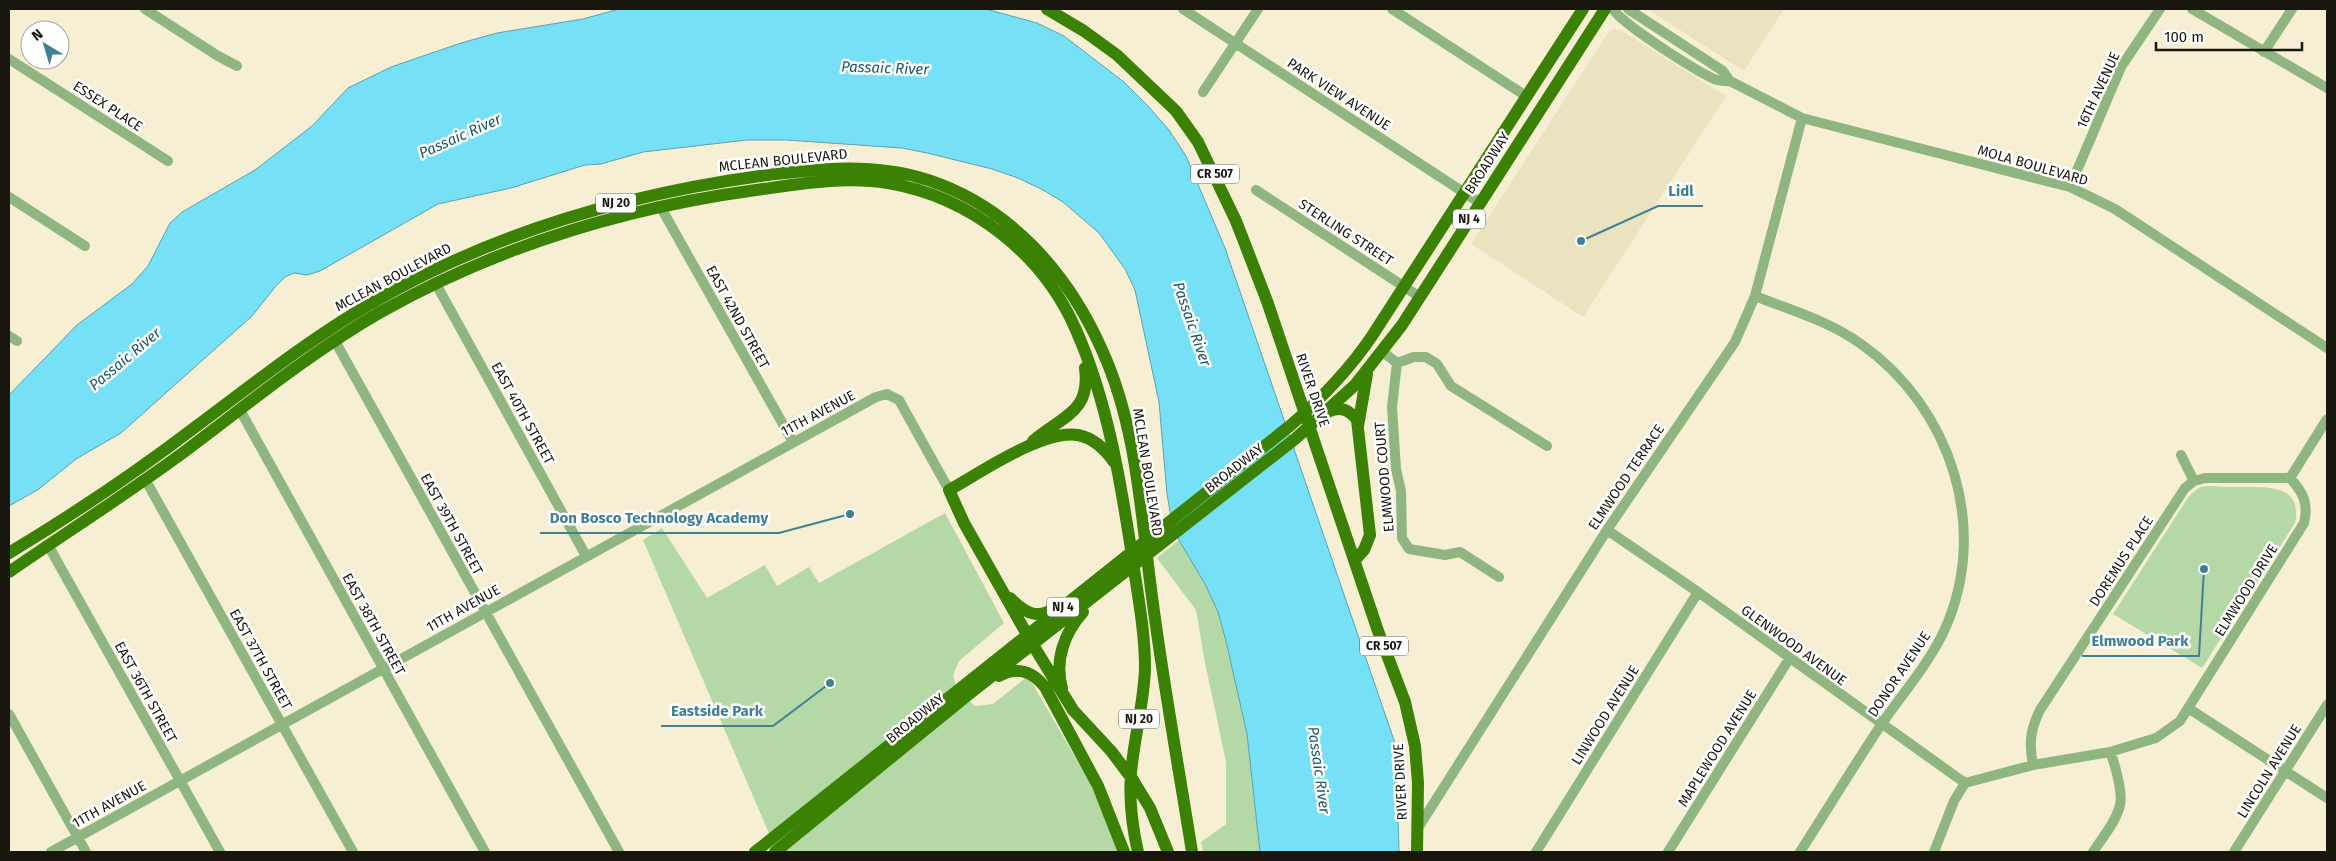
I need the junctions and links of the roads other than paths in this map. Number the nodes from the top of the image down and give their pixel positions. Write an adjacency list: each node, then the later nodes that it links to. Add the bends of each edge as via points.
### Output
1 (145, 9): 16 (street)
2 (1047, 9): 57 (main road, RIVER DRIVE / CR 507, via 1084,31 1134,69 1176,111 1198,142 1249,251)
3 (1183, 9): 13 (street, PARK VIEW AVENUE)
4 (1258, 9): 13 (street)
5 (1392, 9): 20 (street)
6 (1583, 9): 20 (main road, BROADWAY / NJ 4)
7 (1605, 9): 27 (main road, BROADWAY / NJ 4)
8 (1613, 9): 17 (street, MOLA BOULEVARD, via 1616,15 1704,73 1717,80)
9 (1628, 9): 17 (street, MOLA BOULEVARD, via 1723,71)
10 (2160, 9): 23 (street, 16TH AVENUE, via 2121,67)
11 (2192, 9): 14 (street)
12 (2292, 9): 14 (street)
13 (1235, 43): 19 (street); 25 (street, PARK VIEW AVENUE)
14 (2264, 52): 18 (street)
15 (9, 59): 22 (street, ESSEX PLACE)
16 (238, 66)
17 (1730, 81): 21 (street, MOLA BOULEVARD)
18 (2327, 88)
19 (1203, 92)
20 (1526, 96): 25 (main road, BROADWAY / NJ 4)
21 (1802, 118): 23 (street, MOLA BOULEVARD); 32 (street, ELMWOOD TERRACE)
22 (168, 161)
23 (2070, 187): 36 (street, MOLA BOULEVARD, via 2122,214)
24 (1256, 190): 31 (street, STERLING STREET)
25 (1464, 192): 27 (street, PARK VIEW AVENUE); 31 (main road, BROADWAY / NJ 4)
26 (9, 197): 29 (street)
27 (1480, 203): 33 (main road, BROADWAY / NJ 4)
28 (660, 206): 30 (main road, MCLEAN BOULEVARD / NJ 20, via 541,239); 35 (main road, MCLEAN BOULEVARD / NJ 20, via 837,180 891,184 925,193 979,218 1026,255 1059,298); 44 (street, EAST 42ND STREET)
29 (85, 246)
30 (436, 284): 34 (main road, MCLEAN BOULEVARD / NJ 20); 56 (street, EAST 40TH STREET)
31 (1404, 286): 33 (street, STERLING STREET); 60 (main road, BROADWAY / NJ 4, via 1359,356 1315,404)
32 (1755, 296): 53 (street, ELMWOOD TERRACE, via 1735,342); 74 (street, DONOR AVENUE, via 1838,330 1876,354 1898,374 1925,408 1938,429 1954,470 1964,539 1960,579 1952,611 1934,652)
33 (1420, 297): 37 (main road, BROADWAY / NJ 4)
34 (335, 340): 40 (main road, MCLEAN BOULEVARD / NJ 20); 64 (street, EAST 39TH STREET)
35 (1083, 345): 45 (main road, via 1086,382 1082,400 1071,415); 48 (main road, MCLEAN BOULEVARD / NJ 20)
36 (2327, 348)
37 (1383, 352): 38 (street); 39 (main road, BROADWAY / NJ 4)
38 (1396, 363): 46 (street, via 1426,357 1437,364 1451,386); 59 (street, ELMWOOD COURT, via 1392,406 1396,469 1401,491 1402,538 1409,549 1445,555 1460,552)
39 (1371, 367): 41 (main road, BROADWAY / NJ 4); 43 (main road, via 1364,383)
40 (240, 410): 50 (main road, MCLEAN BOULEVARD / NJ 20); 67 (street, EAST 38TH STREET)
41 (1319, 419): 43 (main road, via 1341,408 1353,414); 62 (main road, BROADWAY / NJ 4)
42 (2327, 419): 49 (street)
43 (1358, 426): 57 (main road, via 1370,534 1364,550)
44 (793, 442): 52 (street, 11TH AVENUE, via 876,397 892,395 902,404); 56 (street, 11TH AVENUE)
45 (1026, 446): 48 (main road, via 1063,435 1080,435 1101,447); 52 (main road)
46 (1547, 446)
47 (2181, 455): 51 (street)
48 (1116, 466): 92 (main road, MCLEAN BOULEVARD / NJ 20, via 1144,653 1131,789 1132,822)
49 (2290, 478): 51 (street, via 2205,478); 71 (street, ELMWOOD DRIVE, via 2302,492 2307,512 2304,523)
50 (146, 479): 54 (main road, MCLEAN BOULEVARD / NJ 20); 73 (street, EAST 37TH STREET)
51 (2194, 481): 76 (street, DOREMUS PLACE, via 2185,488 2040,710 2030,739)
52 (949, 490): 61 (main road)
53 (1607, 530): 63 (street, GLENWOOD AVENUE); 81 (street, ELMWOOD TERRACE)
54 (48, 545): 58 (main road, MCLEAN BOULEVARD / NJ 20); 78 (street, EAST 36TH STREET)
55 (9, 554): 94 (main road, MCLEAN BOULEVARD / NJ 20, via 168,448 282,361 342,321 405,284 487,246 589,211 642,196 706,184 836,167 875,168 911,175 970,198 1022,234 1070,290 1104,354 1123,406 1130,441)
56 (586, 556): 64 (street, 11TH AVENUE)
57 (1355, 560): 81 (main road, RIVER DRIVE / CR 507, via 1404,702 1415,746)
58 (9, 572)
59 (1499, 577)
60 (1098, 578): 61 (main road, via 1046,614 1035,615 1024,610); 65 (main road, BROADWAY / NJ 4)
61 (1002, 591): 65 (main road)
62 (1102, 592): 65 (main road, BROADWAY / NJ 4); 69 (main road, via 1076,619 1064,642 1059,667)
63 (1698, 592): 66 (street, GLENWOOD AVENUE); 96 (street, LINWOOD AVENUE)
64 (485, 612): 67 (street, 11TH AVENUE); 88 (street, EAST 39TH STREET)
65 (1030, 640): 68 (main road, BROADWAY / NJ 4); 69 (main road)
66 (1789, 659): 74 (street, GLENWOOD AVENUE); 97 (street, MAPLEWOOD AVENUE)
67 (383, 668): 73 (street, 11TH AVENUE); 87 (street, EAST 38TH STREET)
68 (966, 690): 89 (main road, BROADWAY); 90 (main road, BROADWAY); 91 (main road, via 1016,669 1038,679 1098,786)
69 (1064, 696): 93 (main road, via 1133,780 1150,808)
70 (2327, 705): 77 (street, LINCOLN AVENUE)
71 (2188, 708): 75 (street, ELMWOOD DRIVE, via 2180,721 2156,738); 77 (street)
72 (9, 714): 82 (street)
73 (282, 724): 78 (street, 11TH AVENUE); 86 (street, EAST 37TH STREET)
74 (1882, 724): 79 (street, GLENWOOD AVENUE); 98 (street, DONOR AVENUE)
75 (2110, 752): 76 (street, ELMWOOD DRIVE); 100 (street, via 2121,803)
76 (2033, 766): 79 (street, ELMWOOD DRIVE)
77 (2286, 771): 80 (street); 101 (street, LINCOLN AVENUE)
78 (180, 781): 82 (street, 11TH AVENUE); 85 (street, EAST 36TH STREET)
79 (1965, 783): 99 (street, via 1954,801)
80 (2327, 798)
81 (1418, 828): 95 (main road, RIVER DRIVE / CR 507)
82 (78, 837): 83 (street, 11TH AVENUE); 84 (street)
83 (51, 852)
84 (86, 852)
85 (220, 852)
86 (353, 852)
87 (485, 852)
88 (619, 852)
89 (755, 852)
90 (775, 852)
91 (1124, 852)
92 (1138, 852)
93 (1168, 852)
94 (1192, 852)
95 (1418, 852)
96 (1536, 852)
97 (1668, 852)
98 (1800, 852)
99 (1934, 852)
100 (2093, 852)
101 (2234, 852)

